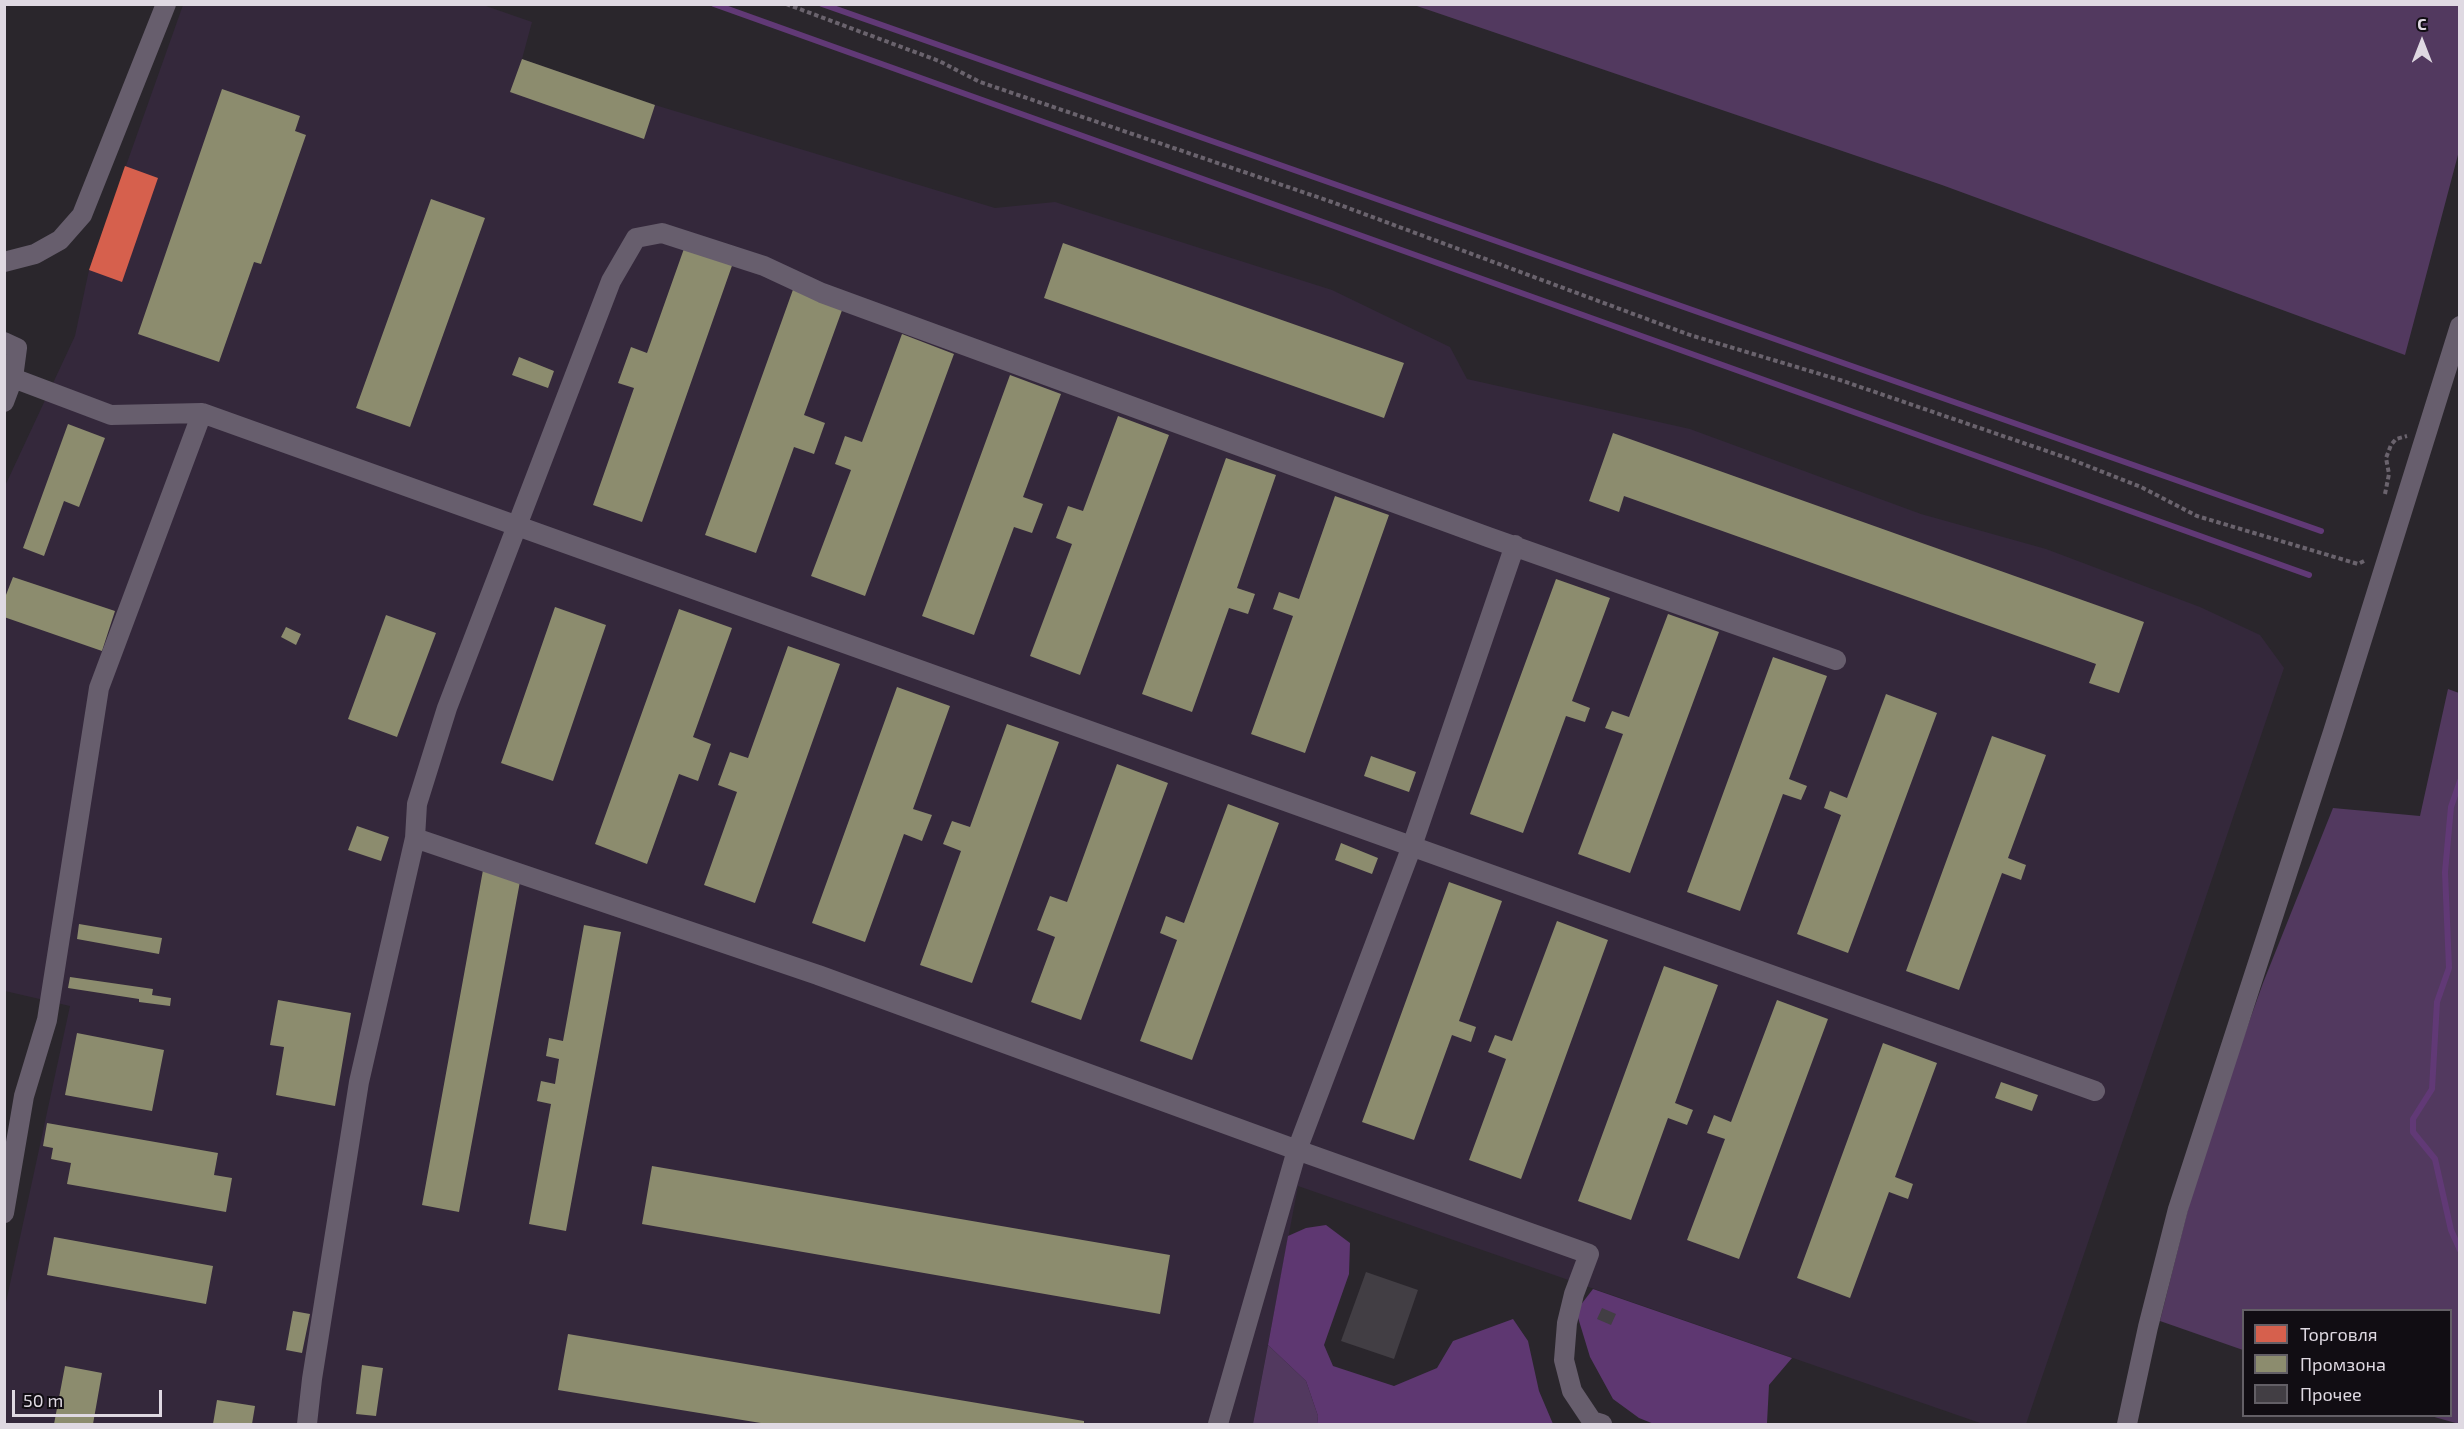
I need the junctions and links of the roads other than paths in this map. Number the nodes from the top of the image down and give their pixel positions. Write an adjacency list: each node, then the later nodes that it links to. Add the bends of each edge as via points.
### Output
1 (166, 4): 2 (lane, via 82,215 60,240 36,254)
2 (4, 262)
3 (2460, 326): 20 (lane, via 2178,1209)
4 (4, 342): 5 (lane, via 17,348)
5 (13, 378): 6 (lane); 7 (lane, via 111,415)
6 (4, 402)
7 (202, 413): 8 (lane); 14 (lane, via 99,688 47,1020)
8 (518, 526): 9 (lane, via 611,281 636,238 662,233 764,266 822,293); 11 (lane, via 447,708 417,804); 12 (lane)
9 (1515, 545): 10 (lane); 12 (lane)
10 (1836, 660)
11 (415, 838): 15 (lane, via 818,975); 17 (lane, via 358,1082)
12 (1412, 846): 13 (lane); 15 (lane)
13 (2095, 1091)
14 (14, 1094): 16 (lane)
15 (1297, 1150): 18 (lane); 19 (lane, via 1589,1254 1567,1323 1564,1360 1572,1391 1592,1421)
16 (4, 1213)
17 (307, 1425)
18 (1218, 1425)
19 (1602, 1425)
20 (2127, 1425)

